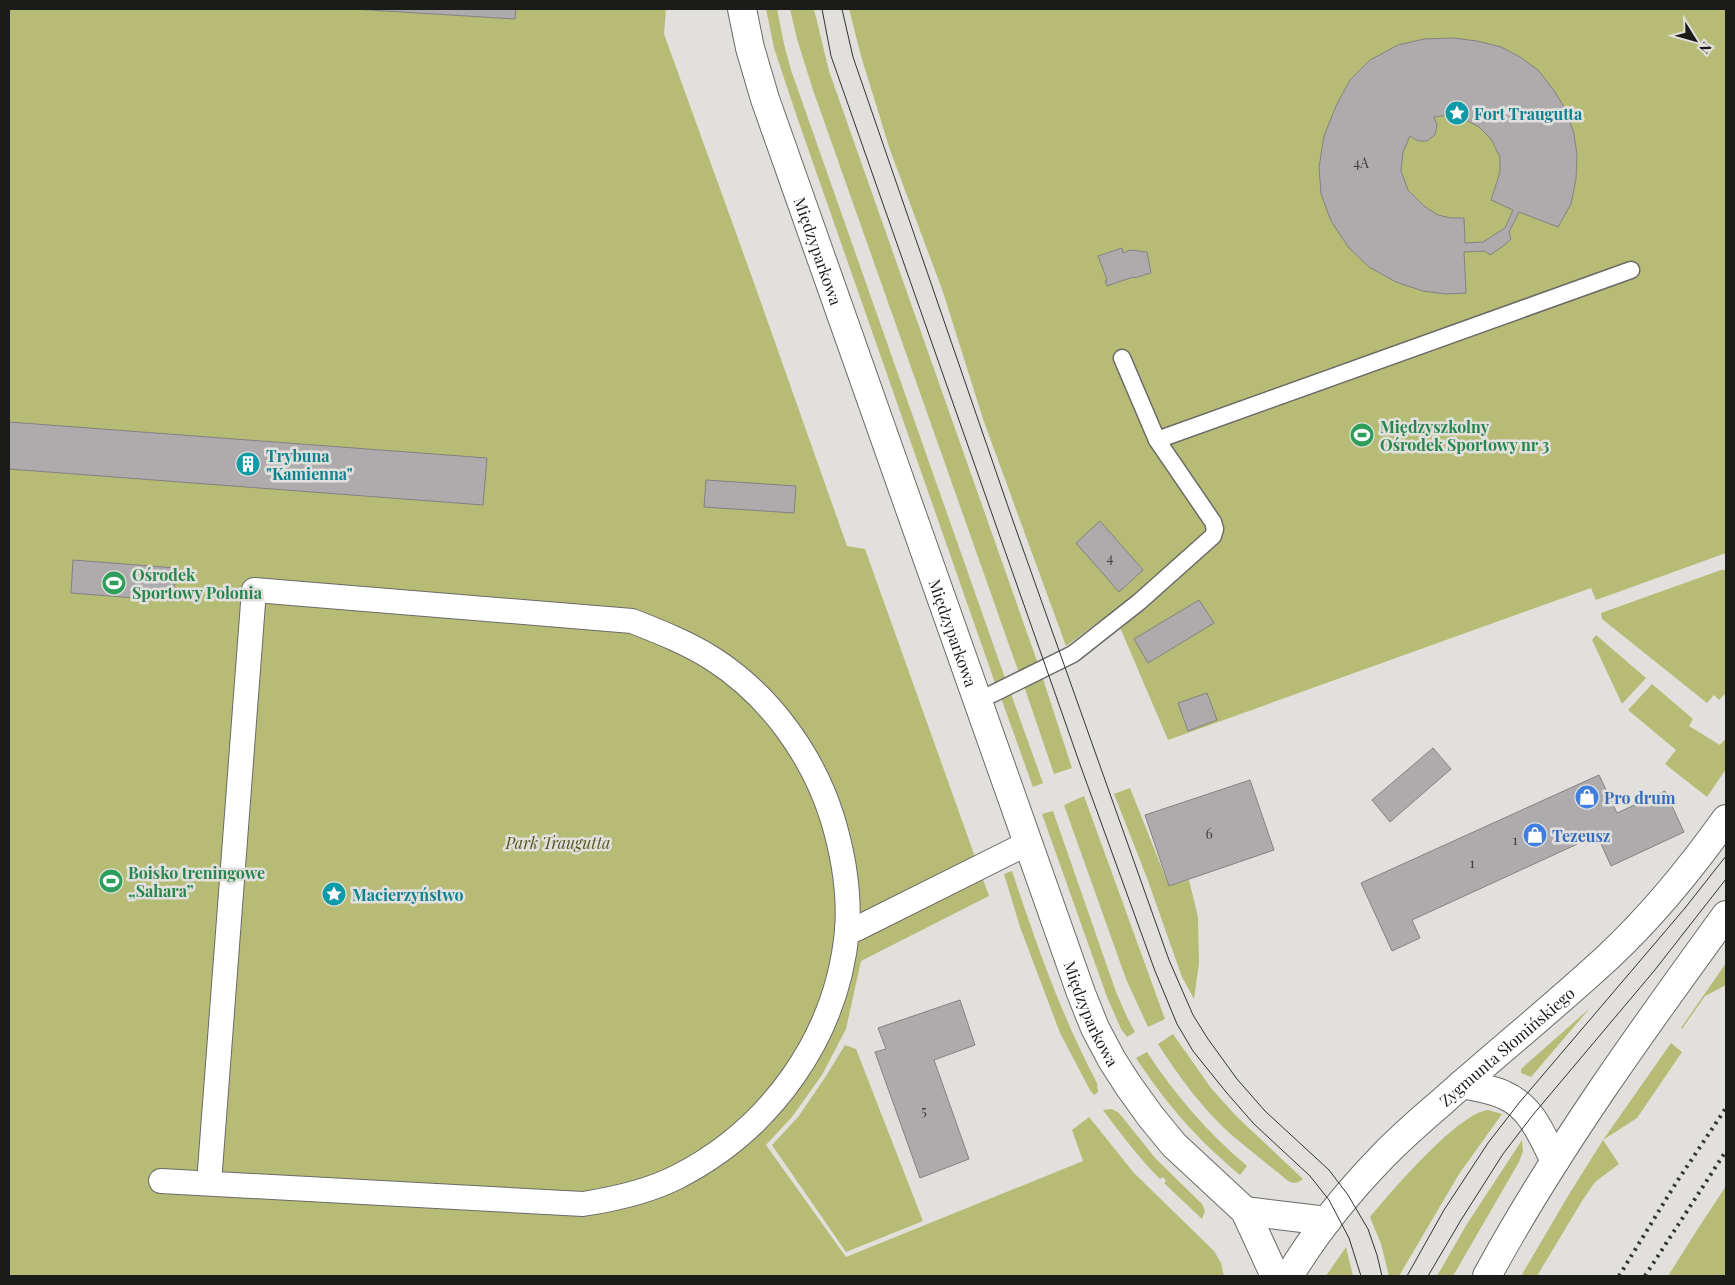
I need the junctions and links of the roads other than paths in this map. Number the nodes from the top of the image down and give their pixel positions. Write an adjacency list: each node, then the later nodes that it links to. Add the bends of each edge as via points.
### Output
1 (742, 9): 5 (street, Międzyparkowa, via 765,99)
2 (1631, 270): 4 (lane)
3 (1122, 358): 4 (lane)
4 (1157, 440): 5 (lane, via 1213,522 1213,536 1139,602 1073,654)
5 (978, 701): 7 (street, Międzyparkowa)
6 (1726, 819): 10 (street, Zygmunta Słomińskiego, via 1680,880 1632,933 1588,976)
7 (1028, 843): 9 (street, via 856,929); 14 (street, Międzyparkowa, via 1081,993 1112,1060 1145,1109 1174,1144)
8 (1726, 915): 11 (street)
9 (847, 929): 13 (street, via 830,1007 799,1069 778,1098 730,1144 676,1178 646,1190 583,1204); 13 (street, via 845,871 838,836 814,772 774,712 751,689 688,644 632,622 254,590)
10 (1462, 1084): 11 (street, via 1503,1095 1519,1104 1532,1116); 15 (street, Zygmunta Słomińskiego, via 1383,1156)
11 (1555, 1161): 18 (street)
12 (161, 1181): 13 (street)
13 (209, 1183)
14 (1245, 1211): 15 (street); 16 (street, Międzyparkowa)
15 (1327, 1221): 17 (street, Zygmunta Słomińskiego)
16 (1275, 1276)
17 (1289, 1276)
18 (1487, 1276)

